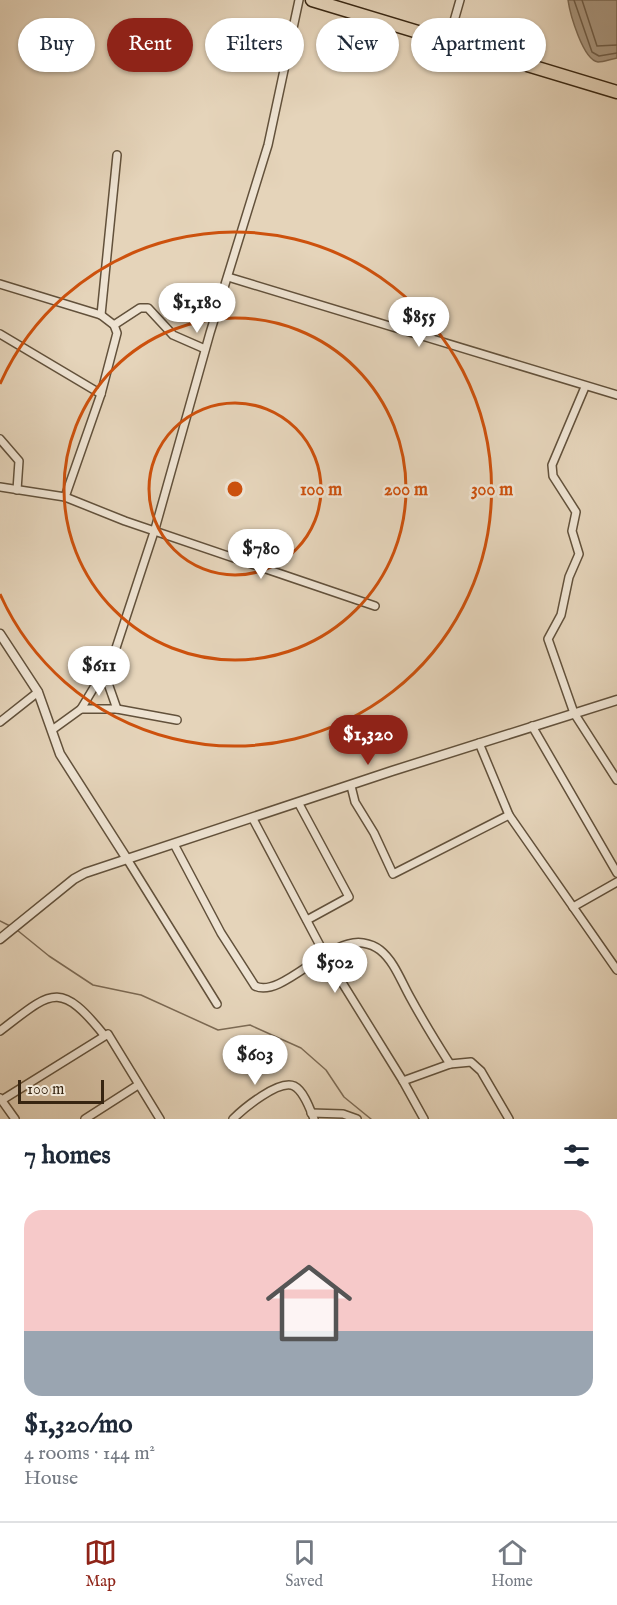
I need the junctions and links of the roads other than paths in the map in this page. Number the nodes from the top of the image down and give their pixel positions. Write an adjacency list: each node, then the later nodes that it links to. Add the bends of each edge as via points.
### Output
1 (299, 0): 9 (street, via 268,145)
2 (312, 0): 5 (highway)
3 (460, 0): 4 (street)
4 (455, 18)
5 (411, 31)
6 (546, 71): 7 (highway)
7 (617, 92)
8 (117, 155): 11 (street)
9 (228, 277): 14 (street); 15 (street)
10 (0, 284): 11 (street)
11 (100, 315): 12 (street)
12 (114, 325): 14 (street, via 140,308 148,308 173,335); 16 (street, via 117,333)
13 (0, 334): 16 (street)
14 (205, 349): 22 (street)
15 (585, 387): 17 (street); 30 (street, via 551,471 576,512 572,531 579,554 569,577 561,615 548,639)
16 (101, 394): 21 (street)
17 (617, 395)
18 (0, 440): 20 (street, via 19,461)
19 (0, 488): 20 (street)
20 (17, 490): 21 (street)
21 (65, 496): 22 (street)
22 (155, 529): 23 (street); 25 (street, via 114,654)
23 (375, 606)
24 (0, 633): 26 (street)
25 (104, 672): 28 (street); 29 (street)
26 (38, 692): 32 (street); 34 (street)
27 (617, 700): 30 (street)
28 (81, 709): 29 (street); 34 (street)
29 (117, 710): 31 (street)
30 (574, 713): 33 (street); 36 (street)
31 (177, 720)
32 (0, 722)
33 (532, 726): 35 (street); 43 (street)
34 (52, 730): 42 (street, via 71,773)
35 (479, 743): 37 (street); 39 (street)
36 (617, 780)
37 (351, 786): 38 (street); 39 (street, via 355,802 393,873)
38 (299, 804): 40 (street); 46 (street, via 349,897)
39 (508, 815): 45 (street)
40 (253, 819): 41 (street); 46 (street)
41 (174, 846): 42 (street); 48 (street, via 255,986 274,986)
42 (127, 859): 47 (street, via 74,879); 50 (street)
43 (617, 873)
44 (616, 885): 45 (street)
45 (573, 907): 49 (street)
46 (307, 920): 48 (street)
47 (0, 939)
48 (325, 955): 53 (street, via 358,942 380,950 393,965); 54 (street)
49 (617, 970)
50 (218, 1004)
51 (0, 1031): 52 (street, via 48,997 60,996 82,1007)
52 (104, 1035): 55 (street, via 110,1036); 56 (street)
53 (450, 1065): 54 (street); 64 (street, via 467,1061 478,1066)
54 (403, 1081): 63 (street)
55 (138, 1085): 59 (street); 60 (street)
56 (1, 1099): 58 (street)
57 (312, 1116): 61 (street, via 298,1089 286,1085 274,1089); 62 (street, via 343,1114)
58 (15, 1119)
59 (85, 1119)
60 (160, 1119)
61 (233, 1119)
62 (357, 1119)
63 (424, 1119)
64 (509, 1119)

